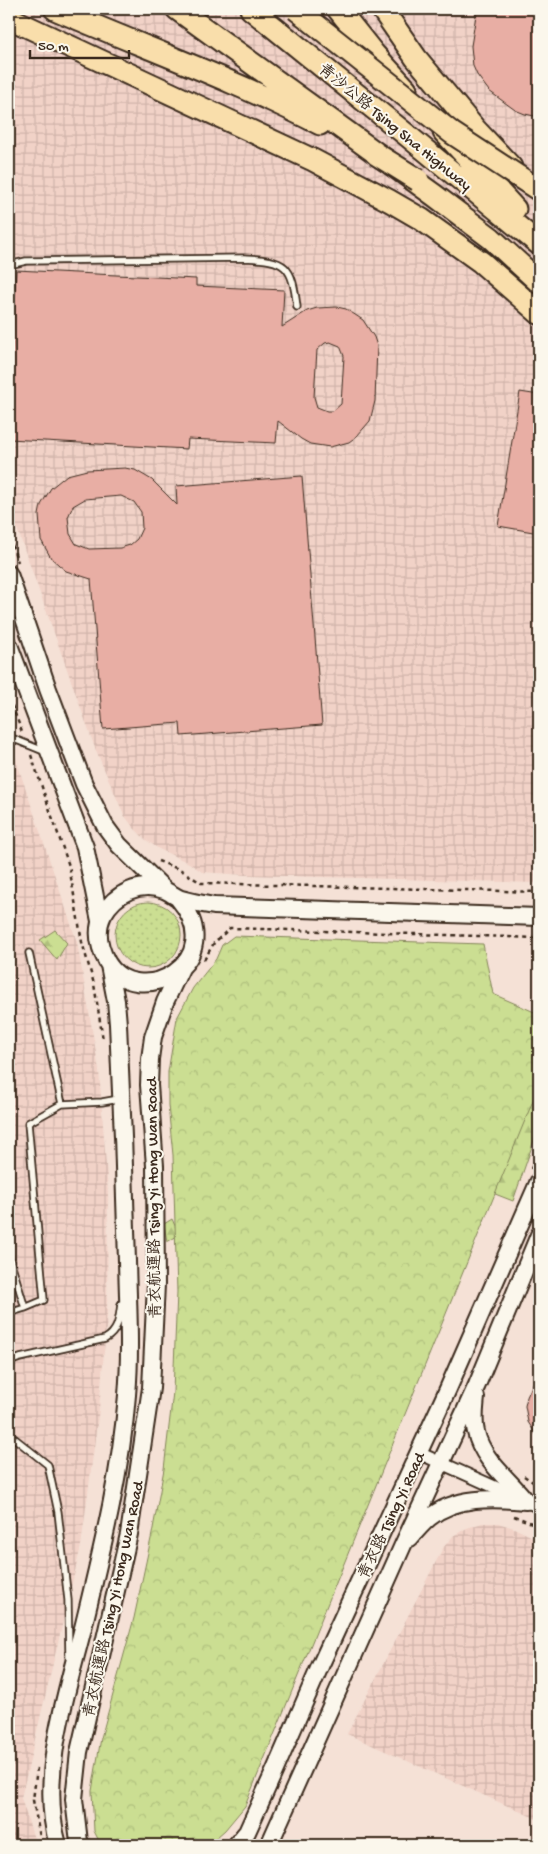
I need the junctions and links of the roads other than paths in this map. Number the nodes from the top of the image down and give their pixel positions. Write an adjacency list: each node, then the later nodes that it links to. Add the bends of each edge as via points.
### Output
1 (54, 9): 14 (highway, bridge, via 291,109 376,154)
2 (177, 9): 16 (highway, bridge, via 434,195 491,238)
3 (251, 9): 13 (highway, 青沙公路 Tsing Sha Highway)
4 (296, 9): 10 (highway, 青沙公路 Tsing Sha Highway, bridge, via 452,133)
5 (338, 9): 12 (highway, bridge, via 476,168)
6 (382, 9): 11 (highway, bridge, via 440,88)
7 (396, 9): 9 (highway, via 412,41 443,86 465,112)
8 (9, 18): 18 (highway, via 313,160 390,201 481,262)
9 (539, 183)
10 (539, 190)
11 (539, 200)
12 (539, 233)
13 (539, 244)
14 (539, 251)
15 (9, 265): 17 (lane, via 26,261 267,259 282,265 291,274)
16 (539, 282)
17 (296, 307)
18 (539, 313)
19 (14, 570): 23 (street, via 48,689 84,784 105,826 120,845)
20 (9, 645): 22 (street)
21 (9, 737): 22 (lane)
22 (48, 753): 26 (street, via 85,847)
23 (171, 894): 24 (street); 26 (street, via 149,887 133,888 108,907); 27 (street, via 188,910)
24 (214, 906): 25 (street); 27 (street)
25 (539, 917)
26 (100, 921): 29 (street, via 101,952)
27 (195, 925): 30 (street, via 191,956)
28 (29, 953): 32 (lane)
29 (109, 965): 30 (street, via 121,976 136,982 153,983); 31 (street, 青衣航運路 Tsing Yi Hong Wan Road, via 116,1001)
30 (182, 968): 48 (street, 青衣航運路 Tsing Yi Hong Wan Road, via 162,1011 150,1059 148,1085 155,1166 156,1266 151,1388 129,1534 79,1752 74,1799)
31 (122, 1098): 32 (lane); 36 (street, 青衣航運路 Tsing Yi Hong Wan Road)
32 (62, 1104): 37 (lane, via 28,1123 44,1300)
33 (539, 1181): 42 (street, 青衣路 Tsing Yi Road)
34 (539, 1235): 40 (street, 青衣路 Tsing Yi Road)
35 (9, 1256): 37 (lane)
36 (128, 1283): 39 (lane, via 119,1322 112,1335 80,1346); 46 (street, 青衣航運路 Tsing Yi Hong Wan Road, via 130,1349 120,1455 105,1536)
37 (25, 1308): 38 (lane)
38 (9, 1313)
39 (9, 1362)
40 (477, 1385): 43 (street, 青衣路 Tsing Yi Road); 44 (street, via 474,1420 479,1443 489,1460)
41 (9, 1434): 46 (lane, via 48,1465 58,1512 69,1623)
42 (419, 1453): 43 (street); 49 (street, 青衣路 Tsing Yi Road, via 251,1823)
43 (440, 1464): 44 (street); 45 (street, 青衣路 Tsing Yi Road)
44 (532, 1504): 45 (street, via 497,1499 456,1504 430,1518)
45 (403, 1545): 50 (street, 青衣路 Tsing Yi Road)
46 (65, 1701): 47 (street, 青衣航運路 Tsing Yi Hong Wan Road, via 51,1775)
47 (58, 1845)
48 (82, 1845)
49 (236, 1845)
50 (269, 1845)

